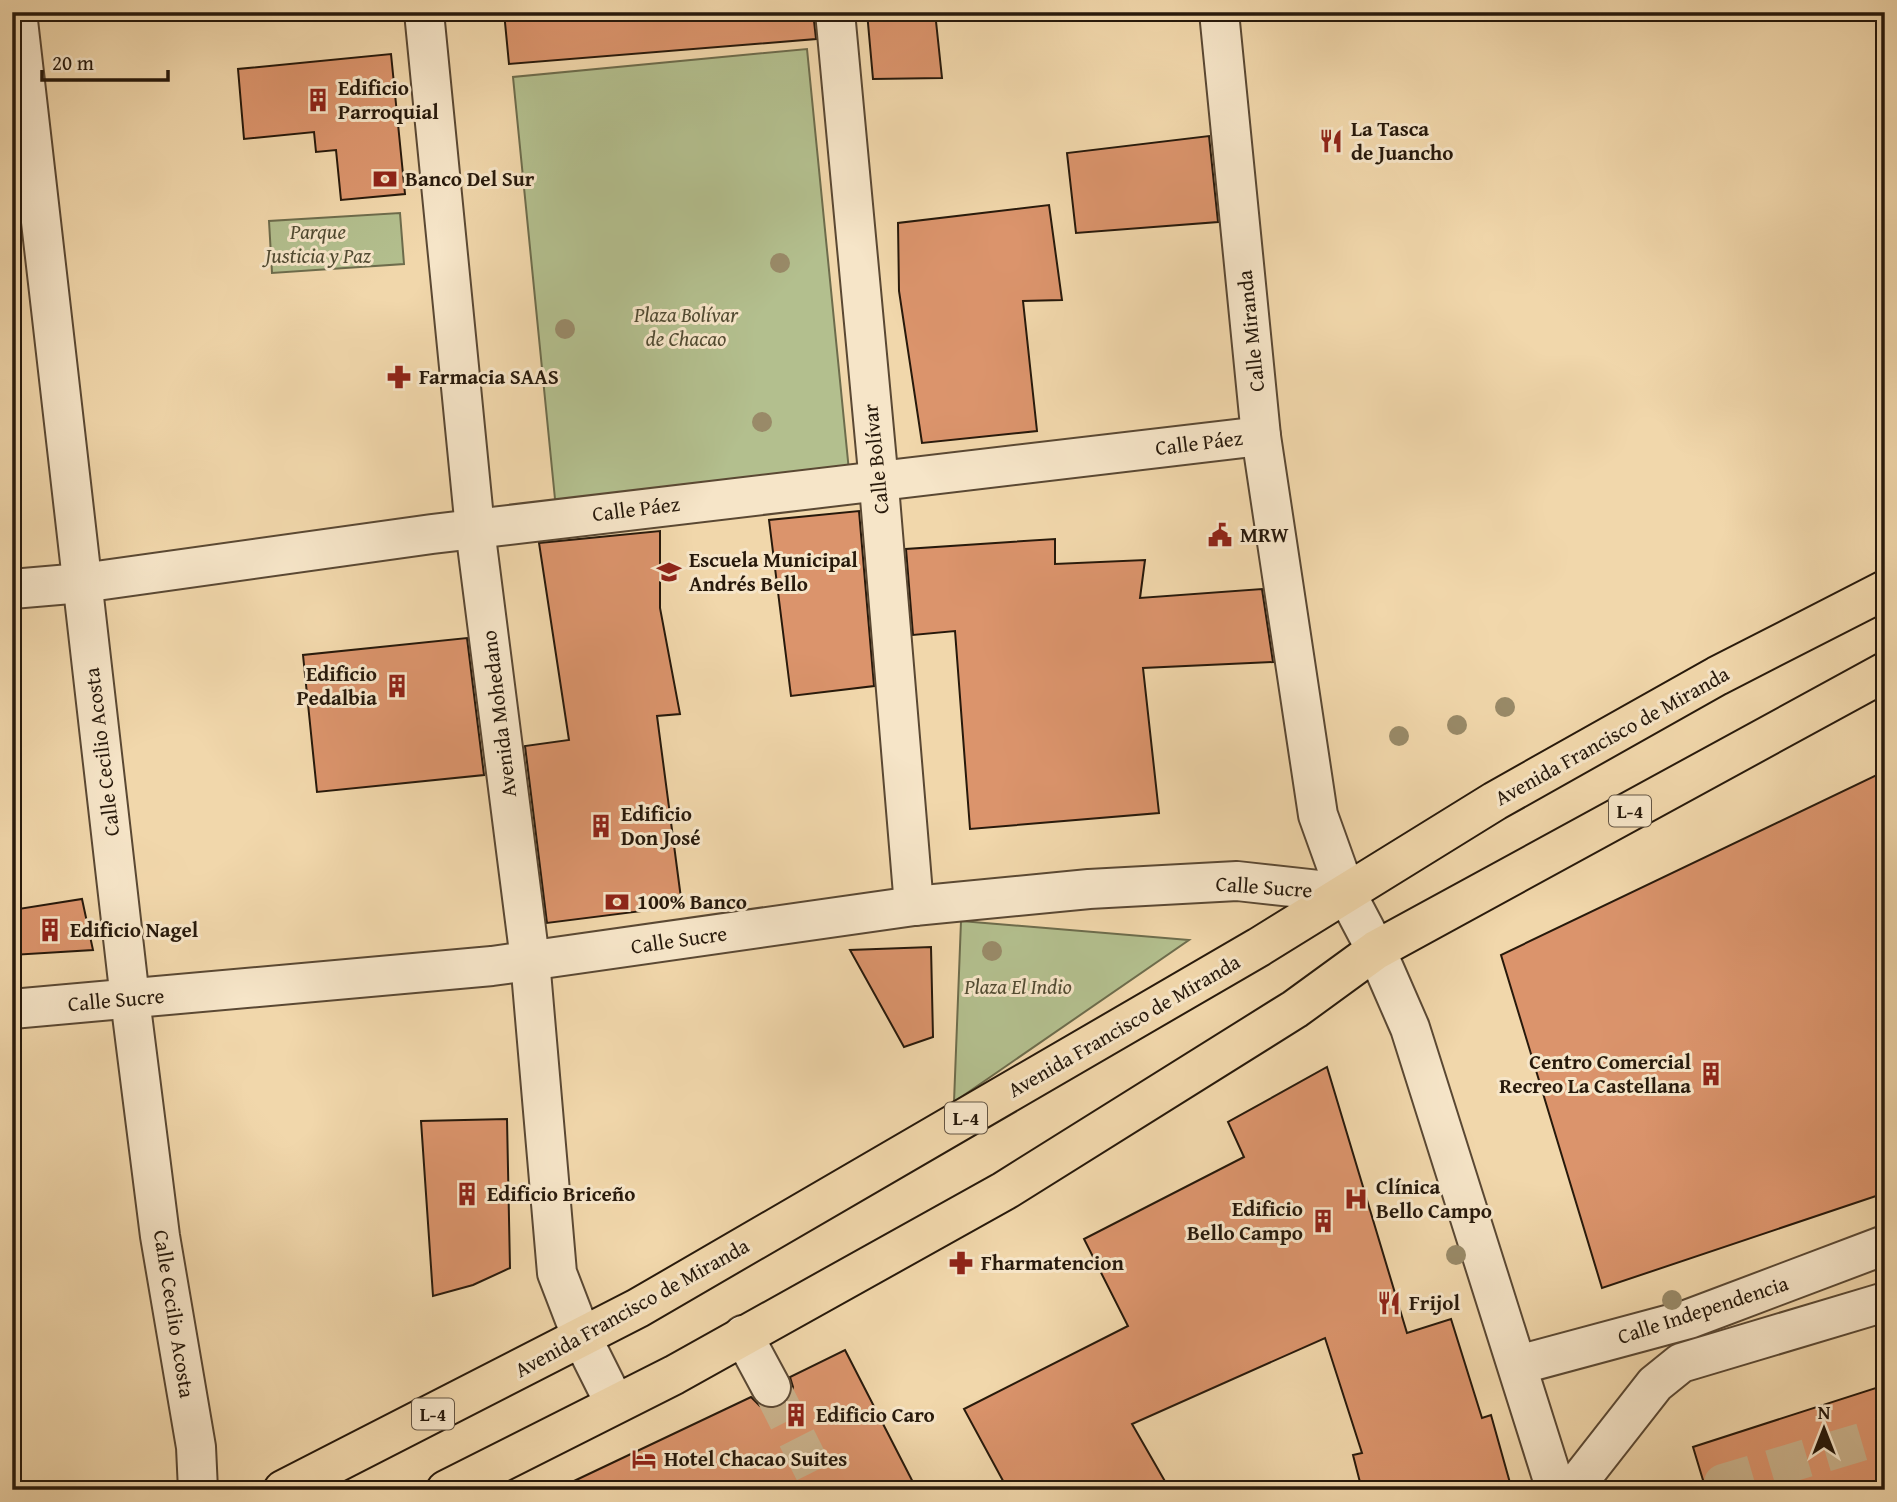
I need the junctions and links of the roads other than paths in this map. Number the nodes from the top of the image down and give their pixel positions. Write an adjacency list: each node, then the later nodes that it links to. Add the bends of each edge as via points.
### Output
1 (17, 12): 8 (street, Calle Cecilio Acosta)
2 (424, 12): 7 (street, Avenida Mohedano)
3 (835, 12): 6 (street, Calle Bolívar)
4 (1219, 12): 5 (street, Calle Miranda)
5 (1261, 436): 6 (street, Calle Páez); 12 (street, Calle Miranda, via 1318,815)
6 (879, 480): 7 (street, Calle Páez); 13 (street, Calle Bolívar)
7 (475, 529): 8 (street, Calle Páez); 15 (street, Avenida Mohedano)
8 (82, 583): 9 (street, Calle Páez); 16 (street, Calle Cecilio Acosta)
9 (12, 589)
10 (1885, 590): 12 (main road, Avenida Francisco de Miranda / L-4, via 1717,676 1495,801)
11 (1885, 672): 14 (main road, L-4)
12 (1346, 893): 13 (street, Calle Sucre, via 1237,881); 14 (street, Calle Miranda); 21 (main road, Avenida Francisco de Miranda / L-4)
13 (914, 906): 15 (street, Calle Sucre)
14 (1376, 950): 20 (main road, L-4, via 1295,1009 1004,1191); 22 (street, Calle Miranda, via 1410,1028)
15 (530, 960): 16 (street, Calle Sucre); 21 (street, Avenida Mohedano, via 557,1273)
16 (130, 999): 17 (street, Calle Sucre); 25 (street, Calle Cecilio Acosta, via 160,1236 196,1447)
17 (12, 1009)
18 (1885, 1245): 22 (street, Calle Independencia, via 1689,1319)
19 (1885, 1302): 29 (street, via 1681,1363 1655,1384)
20 (743, 1335): 23 (street); 24 (main road, L-4)
21 (582, 1338): 24 (street, Avenida Mohedano); 26 (main road, Avenida Francisco de Miranda / L-4)
22 (1518, 1365): 28 (street, Calle Miranda)
23 (771, 1387)
24 (615, 1404): 27 (main road, L-4)
25 (198, 1490)
26 (283, 1490)
27 (446, 1490)
28 (1556, 1490)
29 (1572, 1490)

